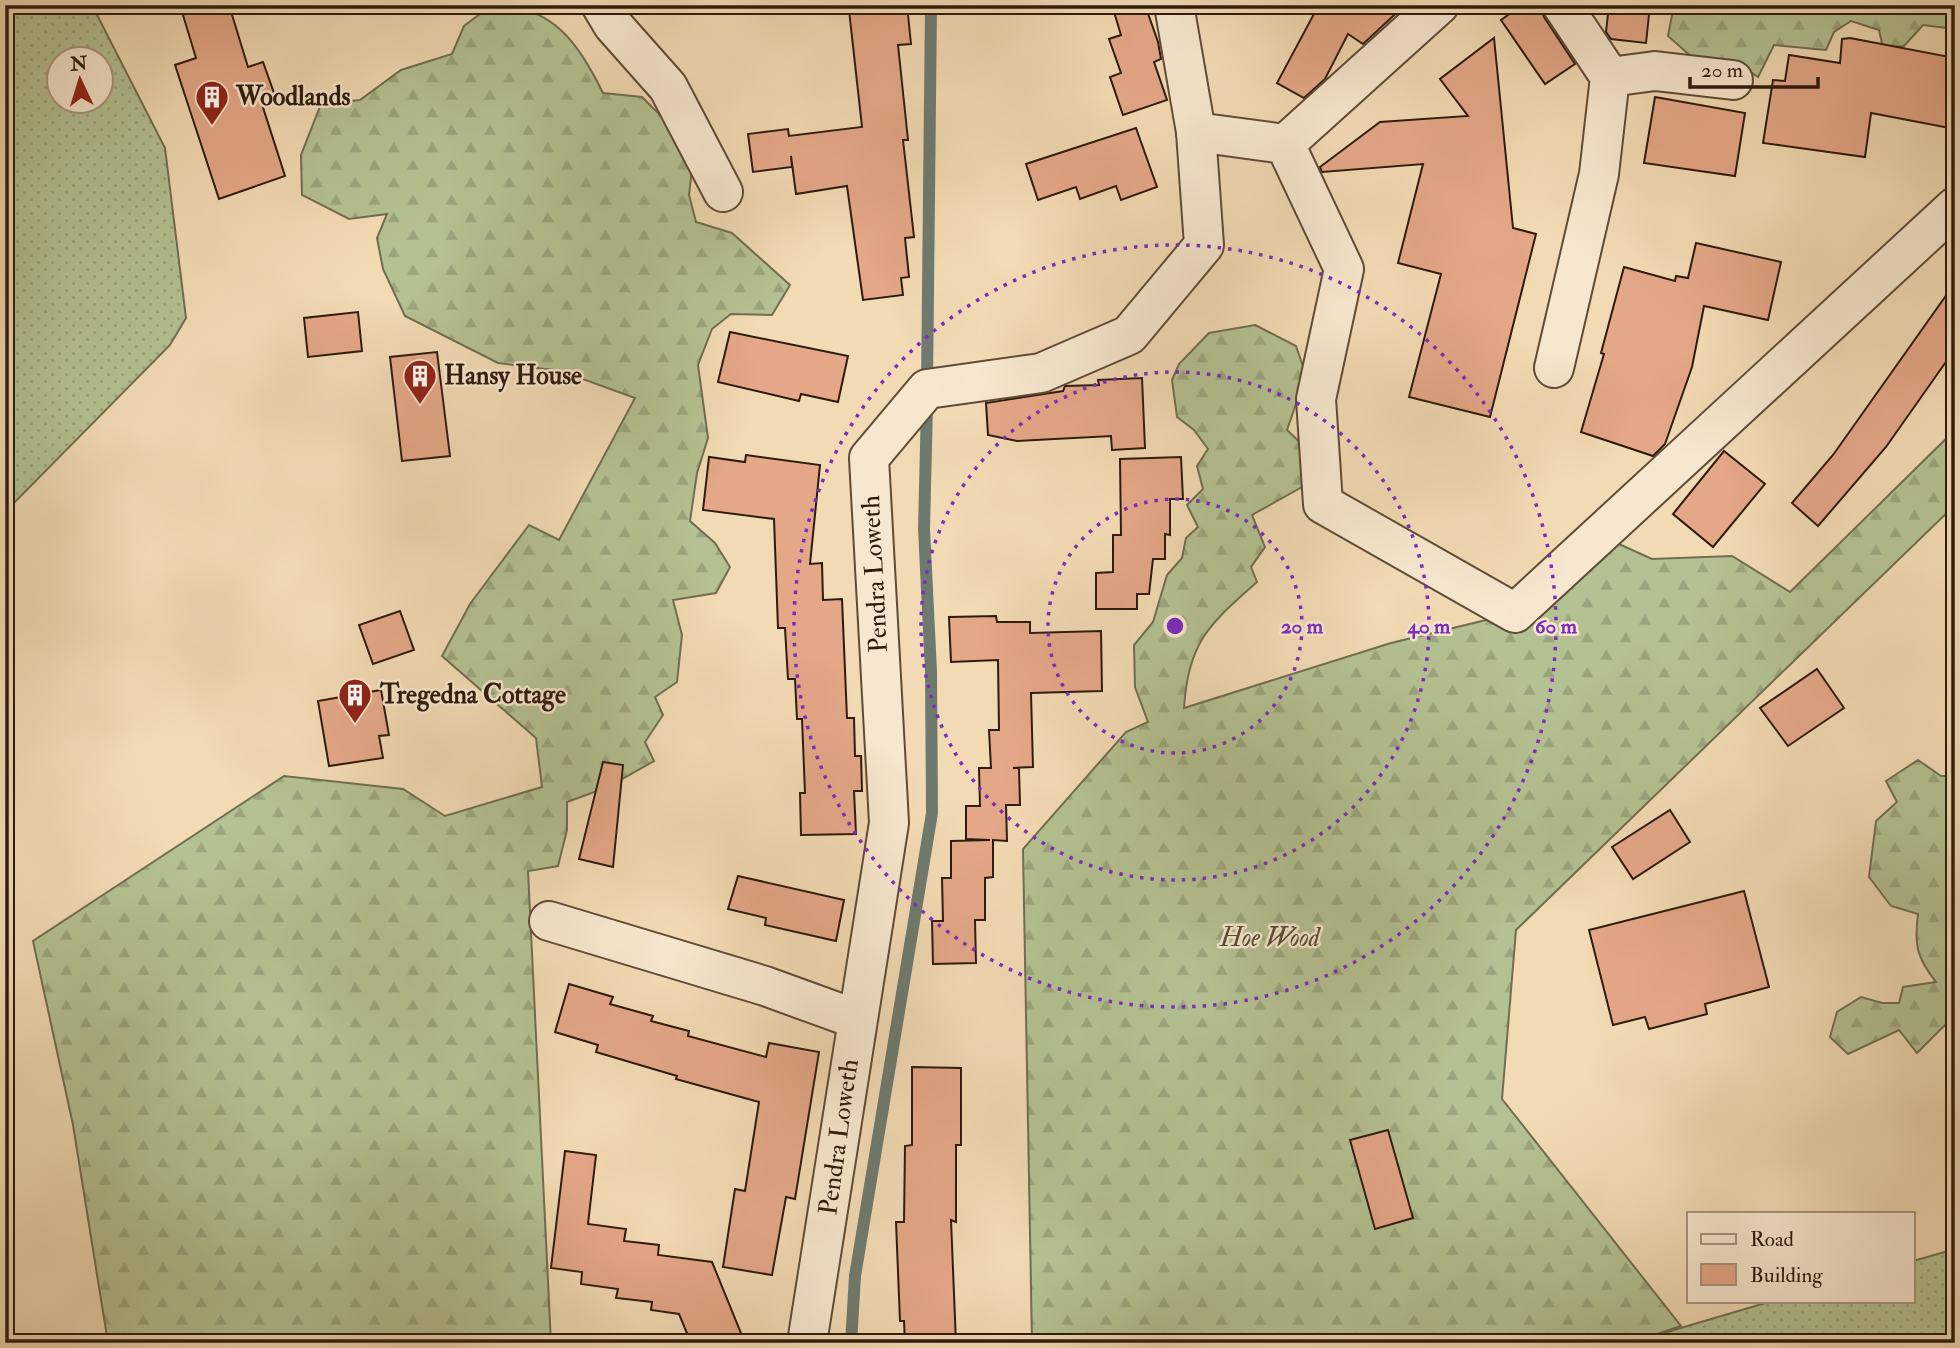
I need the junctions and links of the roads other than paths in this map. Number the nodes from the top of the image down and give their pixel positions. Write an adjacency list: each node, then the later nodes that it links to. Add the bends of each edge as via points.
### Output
1 (601, 5): 9 (street, via 668,87)
2 (1174, 5): 7 (street, Pendra Loweth)
3 (1439, 5): 8 (street)
4 (1562, 5): 5 (street)
5 (1610, 77): 6 (street, via 1655,71); 11 (street, via 1599,174)
6 (1733, 80)
7 (1196, 132): 8 (street); 13 (street, Pendra Loweth, via 1204,245 1129,335 1041,373 927,389 869,458 889,823)
8 (1286, 144): 10 (street, via 1344,269 1316,399 1323,503 1515,613)
9 (723, 192)
10 (1955, 207)
11 (1554, 368)
12 (549, 921): 13 (street, via 765,986)
13 (856, 1019): 14 (street, Pendra Loweth)
14 (807, 1343)

